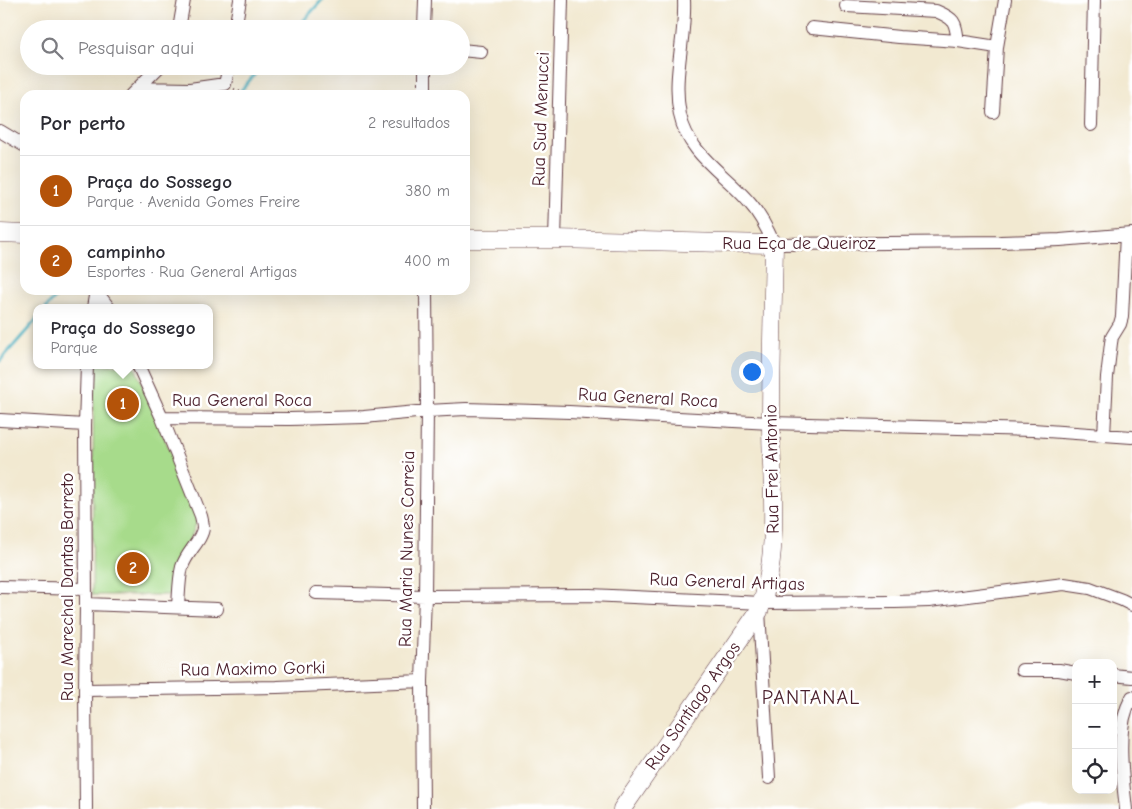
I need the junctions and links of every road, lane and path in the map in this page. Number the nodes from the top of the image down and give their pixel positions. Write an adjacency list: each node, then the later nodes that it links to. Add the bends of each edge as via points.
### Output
1 (184, 0): 9 (street)
2 (240, 0): 10 (street)
3 (425, 0): 11 (street)
4 (562, 0): 33 (street, Rua Sud Menucci)
5 (684, 0): 34 (street, via 677,82 680,116 688,136 706,161 762,218)
6 (1005, 0): 14 (street)
7 (1094, 0): 26 (street)
8 (846, 6): 13 (street, via 936,11 949,17 956,26)
9 (181, 20)
10 (237, 20)
11 (424, 20)
12 (812, 28): 13 (street)
13 (958, 42): 14 (street)
14 (997, 47): 25 (street)
15 (470, 51): 16 (street)
16 (481, 52)
17 (151, 75): 21 (street)
18 (229, 75): 20 (street)
19 (425, 75): 24 (street)
20 (228, 86): 22 (street); 23 (path)
21 (137, 90)
22 (172, 90)
23 (237, 90)
24 (425, 90)
25 (993, 112)
26 (1090, 125)
27 (0, 131): 28 (street)
28 (20, 143)
29 (0, 233): 30 (street)
30 (20, 234)
31 (1129, 235): 34 (street, Rua Eça de Queiroz, via 1000,242); 43 (street, via 1122,317 1111,343)
32 (470, 239): 33 (street, Rua Eça de Queiroz)
33 (555, 239): 34 (street, Rua Eça de Queiroz)
34 (774, 244): 41 (street, Rua Frei Antonio)
35 (426, 295): 38 (street, Rua Maria Nunes Correia)
36 (87, 369): 42 (street, Rua Marechal Dantas Barreto)
37 (140, 369): 39 (street)
38 (427, 411): 39 (street, Rua General Roca, via 364,417); 41 (street, Rua General Roca, via 569,412); 48 (street, Rua Maria Nunes Correia)
39 (162, 418): 51 (street, via 203,528 182,566)
40 (0, 420): 42 (street)
41 (771, 422): 43 (street, Rua General Roca); 52 (street, Rua Frei Antonio, via 773,544)
42 (85, 425): 46 (street, Rua Marechal Dantas Barreto)
43 (1104, 435): 44 (street, Rua General Roca)
44 (1132, 437)
45 (0, 587): 46 (street)
46 (86, 589): 49 (street, Rua Marechal Dantas Barreto)
47 (316, 593): 48 (street, Rua General Artigas)
48 (425, 596): 52 (street, Rua General Artigas, via 590,595); 58 (street, Rua Maria Nunes Correia)
49 (86, 604): 51 (street); 59 (street, Rua Marechal Dantas Barreto)
50 (1132, 605): 52 (street, Rua General Artigas, via 1090,588 1064,584 929,601)
51 (178, 606): 53 (street)
52 (761, 607): 61 (street, Rua Frei Antonio); 64 (street, Rua Santiago Argos)
53 (217, 609)
54 (1022, 670): 55 (street)
55 (1072, 672)
56 (1117, 676): 57 (street)
57 (1132, 678)
58 (422, 681): 59 (street, Rua Maximo Gorki); 63 (street, Rua Maria Nunes Correia)
59 (85, 690): 62 (street, Rua Marechal Dantas Barreto)
60 (1132, 697): 65 (street, via 1122,726)
61 (769, 778)
62 (86, 809)
63 (423, 809)
64 (622, 809)
65 (1126, 809)

